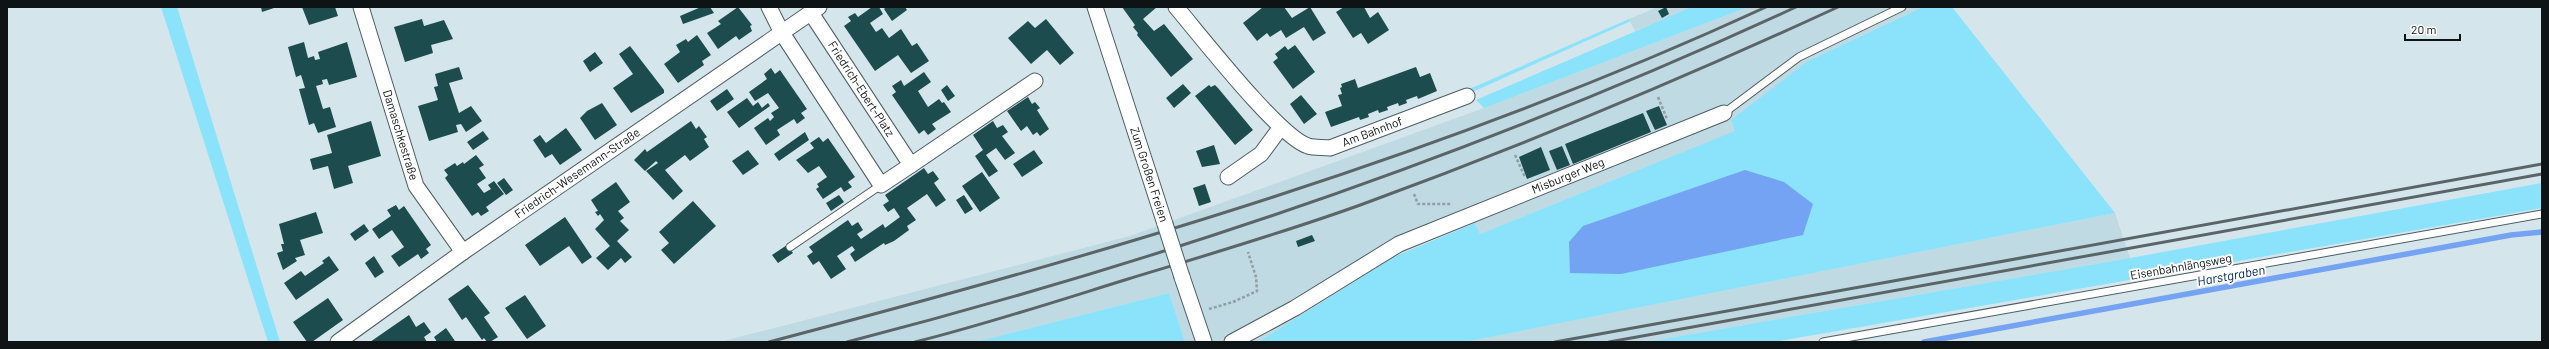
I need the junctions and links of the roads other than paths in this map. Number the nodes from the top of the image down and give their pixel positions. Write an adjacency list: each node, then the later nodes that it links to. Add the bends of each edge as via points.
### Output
1 (361, 7): 17 (street, Damaschkestraße, via 416,186)
2 (769, 7): 7 (street)
3 (1095, 7): 19 (street, Zum Großen Freien, bridge)
4 (1176, 7): 11 (street, Am Bahnhof)
5 (1902, 7): 10 (lane, Misburger Weg, via 1799,57)
6 (815, 10): 7 (street, Friedrich-Wesemann-Straße); 12 (street, Friedrich-Ebert-Platz)
7 (782, 33): 14 (street); 17 (street, Friedrich-Wesemann-Straße)
8 (1035, 81): 12 (street)
9 (1467, 96): 11 (street, Am Bahnhof, via 1330,148 1308,146)
10 (1724, 113): 20 (street, Misburger Weg, via 1399,244 1296,308)
11 (1281, 127): 13 (street, via 1261,154)
12 (911, 164): 14 (street)
13 (1228, 178)
14 (881, 185): 16 (lane)
15 (2542, 214): 21 (lane, Eisenbahnlängsweg)
16 (790, 247)
17 (464, 252): 18 (street, Friedrich-Wesemann-Straße)
18 (338, 342)
19 (1204, 342)
20 (1232, 342)
21 (1823, 342)

